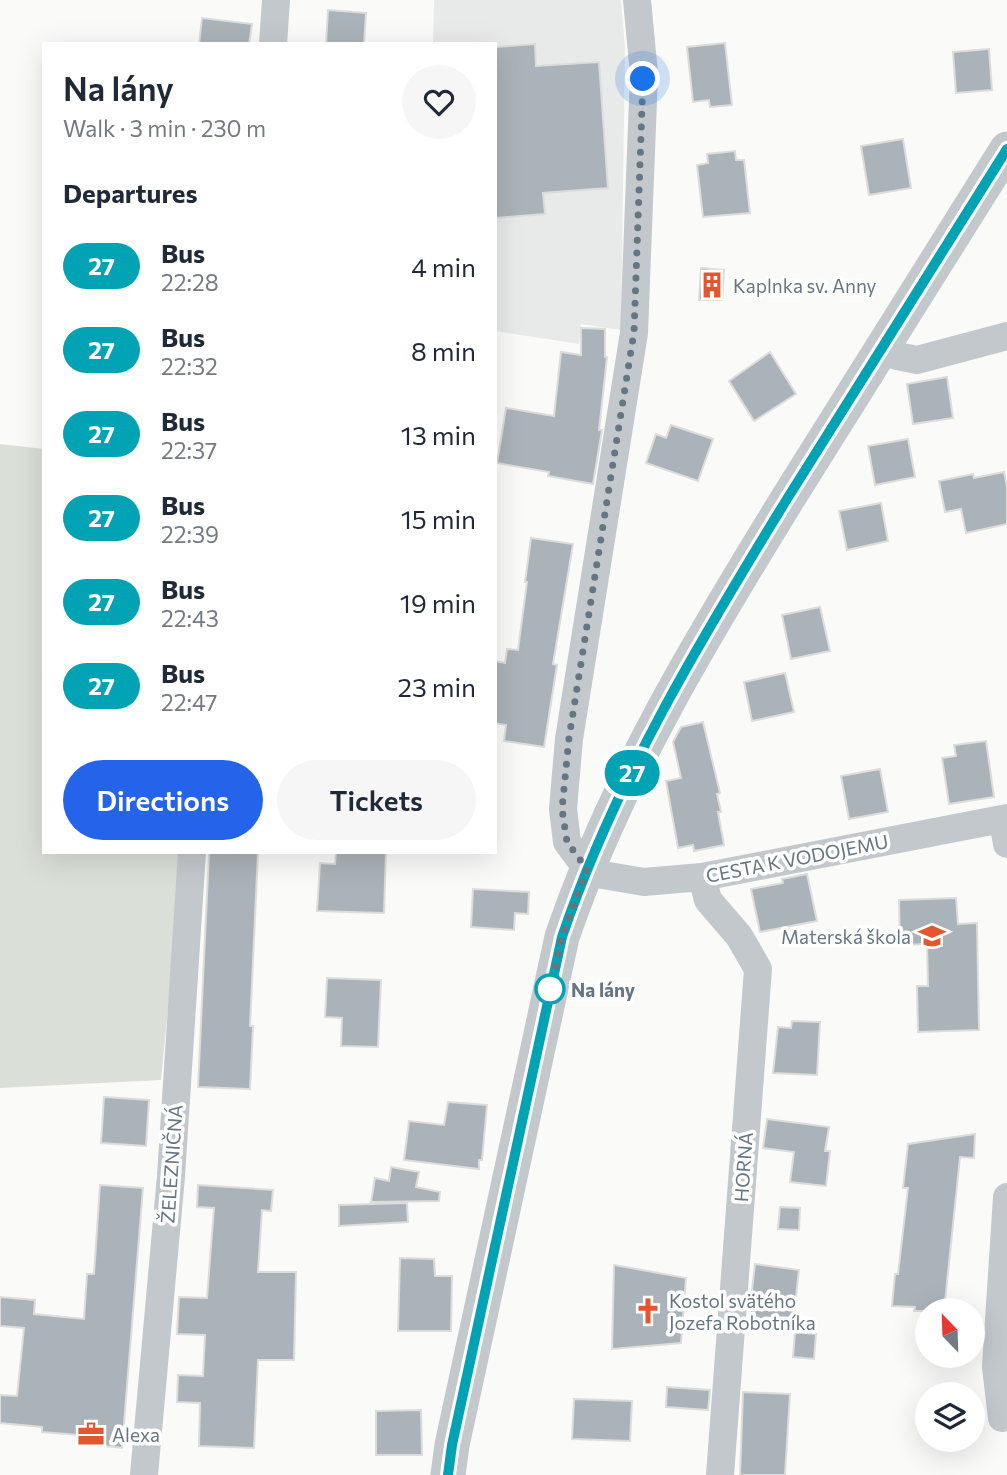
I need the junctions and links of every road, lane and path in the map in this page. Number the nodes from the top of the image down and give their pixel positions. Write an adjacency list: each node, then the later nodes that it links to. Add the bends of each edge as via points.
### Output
1 (276, 0): 3 (street)
2 (637, 0): 9 (street, via 644,74 634,332 569,738 562,809 567,842)
3 (273, 42)
4 (1007, 149): 6 (street)
5 (1007, 336): 6 (street, via 918,360 897,356)
6 (883, 347): 9 (street, via 687,664)
7 (1006, 827): 10 (street, CESTA K VODOJEMU)
8 (192, 854): 13 (street, ŽELEZNIČNÁ, via 171,1176)
9 (587, 869): 10 (street, CESTA K VODOJEMU, via 644,882); 14 (street, via 562,937)
10 (702, 877): 15 (street, HORNÁ, via 708,900 739,936 758,968)
11 (1007, 1197): 12 (street, via 996,1367)
12 (1002, 1419)
13 (144, 1475)
14 (448, 1475)
15 (720, 1475)

